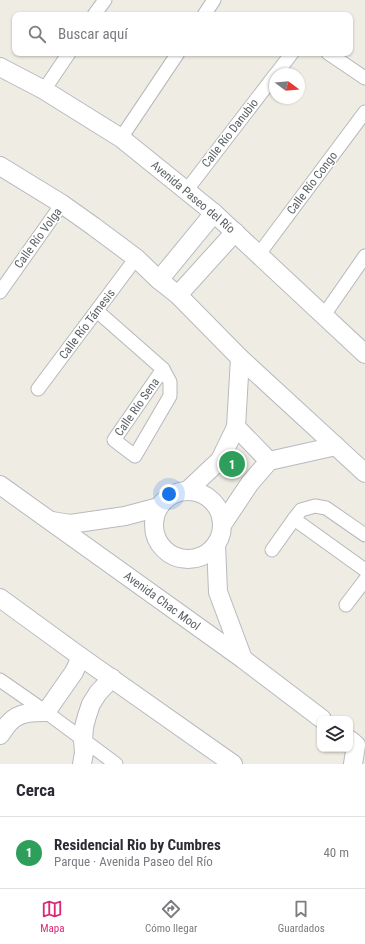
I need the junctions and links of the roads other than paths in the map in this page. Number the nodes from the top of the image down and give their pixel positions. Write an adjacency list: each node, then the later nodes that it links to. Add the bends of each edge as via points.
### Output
1 (105, 0): 3 (street)
2 (214, 0): 4 (street)
3 (96, 12)
4 (206, 12)
5 (67, 56): 13 (street)
6 (176, 56): 15 (street)
7 (290, 56): 10 (street, Calle Río Danubio)
8 (332, 56): 11 (street)
9 (0, 67): 13 (street, Avenida Paseo del Río)
10 (281, 68)
11 (365, 78)
12 (269, 84): 17 (street, Calle Río Danubio)
13 (44, 90): 15 (street, Avenida Paseo del Río)
14 (365, 112): 21 (street, Calle Río Congo)
15 (121, 138): 17 (street, Avenida Paseo del Río)
16 (0, 166): 18 (street)
17 (186, 191): 19 (street, Avenida Paseo del Río)
18 (62, 204): 23 (street); 25 (street, Calle Río Volga)
19 (214, 213): 20 (street, Avenida Paseo del Río); 24 (street)
20 (235, 232): 21 (street, Avenida Paseo del Río); 26 (street)
21 (259, 254): 28 (street, Avenida Paseo del Río)
22 (365, 256): 28 (street)
23 (136, 258): 24 (street); 27 (street, Calle Río Támesis)
24 (160, 280): 26 (street)
25 (0, 292)
26 (178, 295): 30 (street)
27 (97, 311): 31 (street, Calle Río Sena); 32 (street, Calle Río Támesis)
28 (324, 315): 29 (street, Avenida Paseo del Río)
29 (365, 354)
30 (240, 358): 33 (street); 34 (street)
31 (163, 369): 31 (street, Calle Río Sena, via 170,382 170,396 135,456 114,440)
32 (38, 389)
33 (236, 426): 35 (street); 38 (street, via 220,460)
34 (336, 446): 35 (street); 36 (street)
35 (269, 461): 42 (street, via 250,483)
36 (365, 473)
37 (0, 485): 41 (street, Avenida Chac Mool)
38 (187, 491): 39 (street, via 176,493); 42 (street, via 208,498 215,505)
39 (159, 507): 41 (street, via 125,516 70,524); 44 (street, via 155,517 156,538 170,554 190,560 201,557)
40 (294, 519): 43 (street, via 301,510 315,506 326,508); 45 (street); 46 (street)
41 (49, 520): 51 (street, Avenida Chac Mool)
42 (222, 525): 44 (street)
43 (365, 535)
44 (216, 544): 51 (street, via 218,592)
45 (272, 550)
46 (365, 570)
47 (365, 580): 49 (street)
48 (0, 598): 50 (street)
49 (346, 605)
50 (81, 656): 52 (street); 54 (street, via 74,672)
51 (243, 659): 55 (street, Avenida Chac Mool)
52 (112, 678): 57 (street, via 91,704); 61 (street)
53 (0, 680): 54 (street)
54 (46, 712): 56 (street, via 22,714 11,720); 57 (street)
55 (318, 716)
56 (0, 735)
57 (82, 740): 59 (street); 60 (street)
58 (353, 752): 62 (street)
59 (82, 764)
60 (116, 764)
61 (233, 764)
62 (353, 764)

